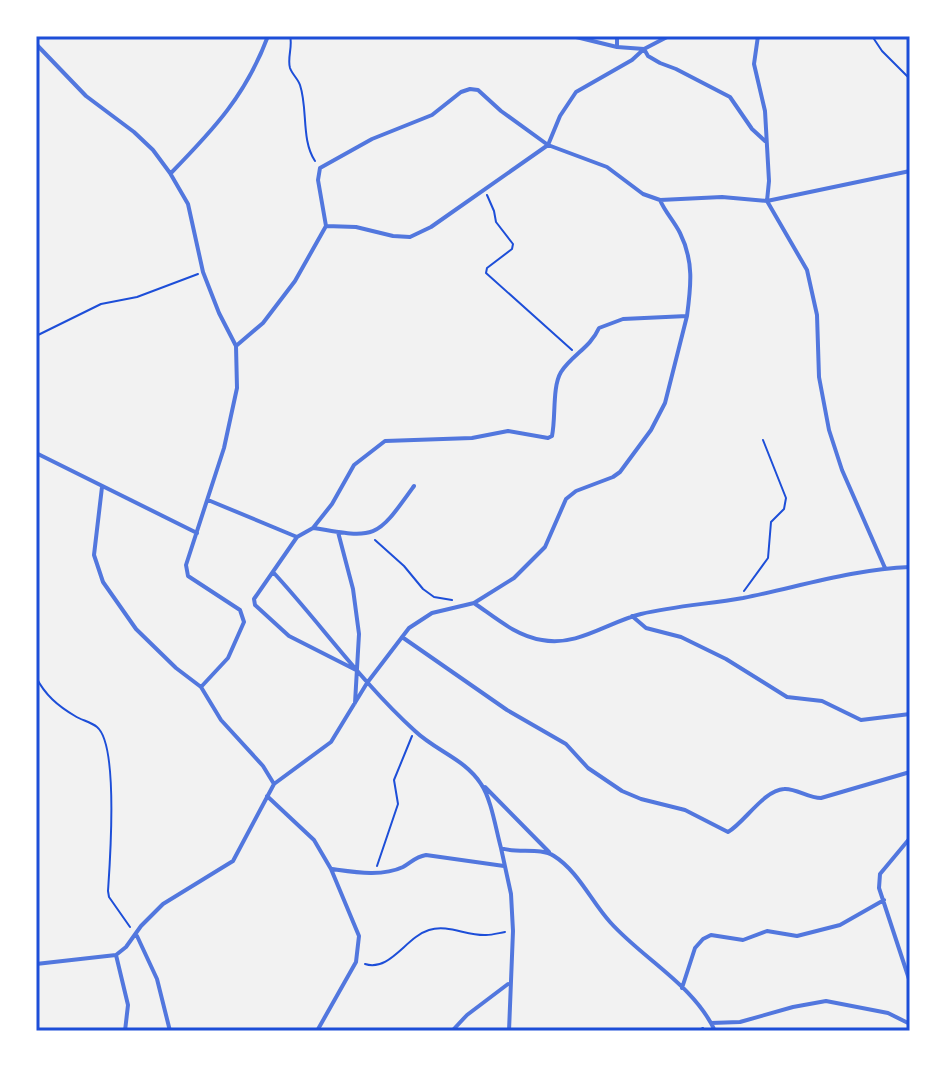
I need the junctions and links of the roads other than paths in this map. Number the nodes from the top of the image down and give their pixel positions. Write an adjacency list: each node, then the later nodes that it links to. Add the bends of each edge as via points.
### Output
1 (268, 36): 12 (street, via 240,96)
2 (572, 36): 7 (street)
3 (617, 36): 7 (street)
4 (669, 36): 8 (street)
5 (758, 36): 9 (street, via 754,64 765,111)
6 (36, 44): 12 (street, via 86,96 153,150)
7 (617, 47): 8 (street)
8 (644, 49): 9 (street, via 660,63 730,97); 10 (street, via 576,92)
9 (765, 141): 14 (street)
10 (548, 145): 13 (street, via 607,167); 15 (street, via 410,237); 15 (street, via 478,90 461,92 432,115 320,168)
11 (910, 171): 14 (street)
12 (170, 173): 17 (street, via 188,204 203,272)
13 (660, 200): 14 (street); 16 (street, via 690,261)
14 (767, 201): 27 (street, via 807,270 829,430)
15 (326, 226): 17 (street, via 295,281 263,323)
16 (687, 316): 22 (street, via 623,319 599,328 592,344 576,353 556,383 556,415 548,438 508,431 472,438 385,441 354,465); 29 (street, via 665,403 651,430 613,477 569,496 545,547 514,578)
17 (236, 346): 21 (street, via 237,388)
18 (36, 453): 20 (street)
19 (414, 486): 23 (street, via 388,522 368,535)
20 (102, 487): 24 (street); 34 (street, via 94,555 103,582 136,629)
21 (208, 500): 24 (street); 25 (street)
22 (313, 528): 23 (street); 25 (street)
23 (338, 532): 32 (street, via 359,634)
24 (197, 533): 34 (street, via 186,565 188,576 240,610 244,622 228,658)
25 (297, 537): 28 (street)
26 (910, 567): 27 (street)
27 (885, 568): 30 (street)
28 (273, 572): 32 (street); 32 (street, via 255,605 289,636)
29 (472, 603): 30 (street, via 518,633 544,641 573,640); 31 (street, via 432,613)
30 (632, 616): 36 (street, via 646,628 681,637 726,659 787,697 822,701 861,720)
31 (402, 637): 33 (street); 37 (street, via 566,744 588,768 622,791 685,810 728,832 779,790 821,798)
32 (356, 670): 33 (street); 35 (street)
33 (367, 683): 35 (street); 39 (street, via 432,746 463,763)
34 (201, 687): 38 (street)
35 (355, 704): 38 (street, via 331,742)
36 (910, 714)
37 (910, 772)
38 (274, 784): 40 (street)
39 (483, 785): 42 (street); 43 (street)
40 (267, 796): 45 (street, via 314,840); 47 (street, via 233,861 163,904)
41 (910, 838): 46 (street, via 880,874)
42 (501, 848): 43 (street); 44 (street)
43 (551, 854): 52 (street, via 566,865 609,921)
44 (504, 866): 45 (street, via 426,855 374,873); 51 (street, via 513,931)
45 (331, 869): 57 (street, via 359,936 356,962)
46 (884, 900): 50 (street); 52 (street, via 840,925 797,936 767,931 743,940 711,935 695,948)
47 (136, 935): 48 (street); 56 (street, via 157,979)
48 (116, 955): 49 (street); 55 (street, via 128,1005)
49 (36, 964)
50 (910, 982)
51 (510, 983): 58 (street); 59 (street)
52 (682, 988): 53 (street, via 698,1001)
53 (711, 1023): 54 (street, via 740,1022 826,1001 888,1013); 60 (street)
54 (910, 1024)
55 (125, 1031)
56 (170, 1031)
57 (317, 1031)
58 (452, 1031)
59 (509, 1031)
60 (715, 1031)

